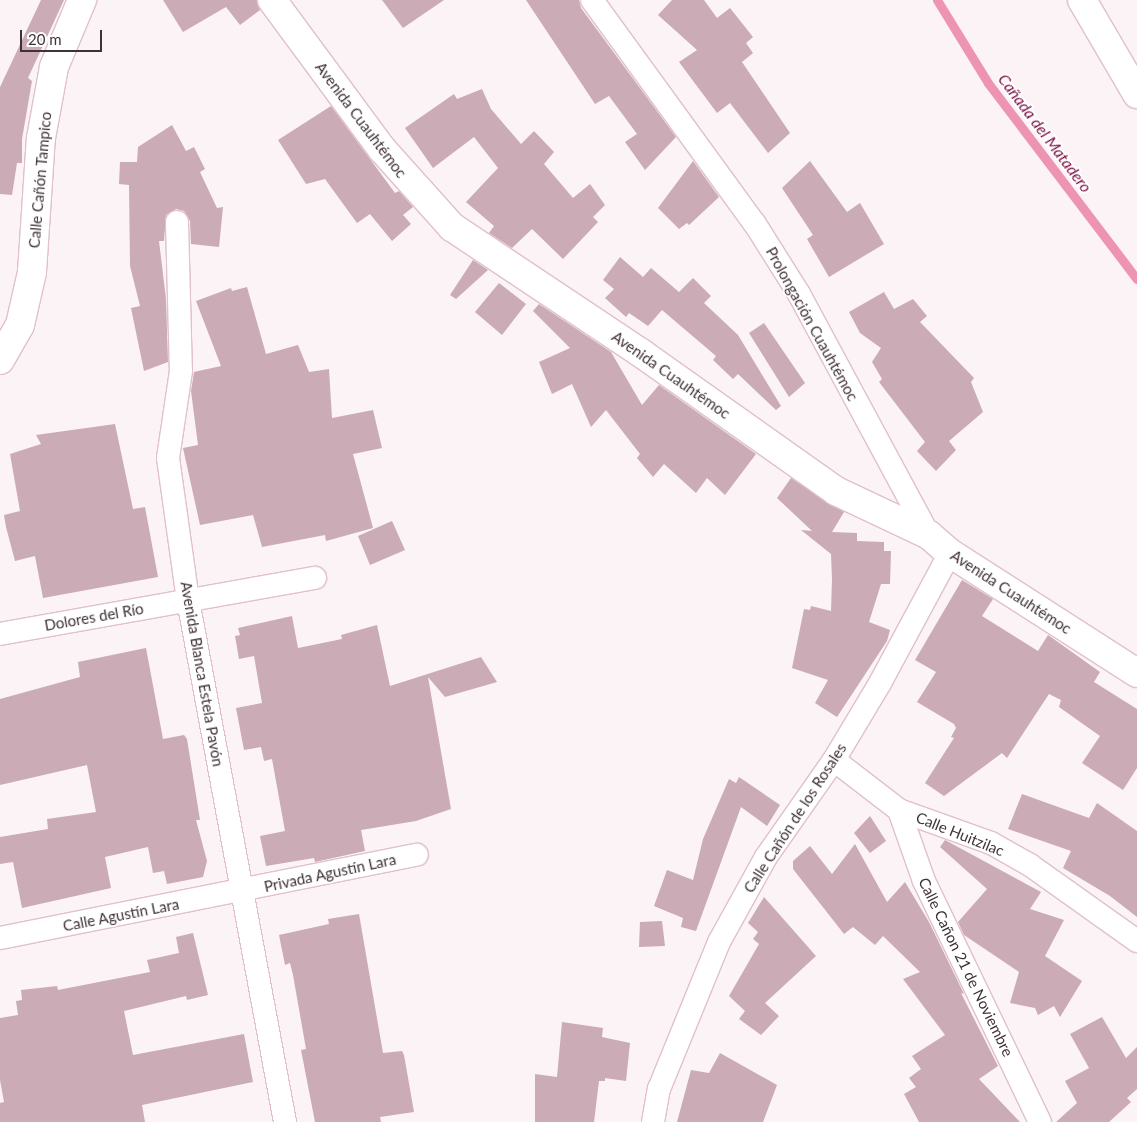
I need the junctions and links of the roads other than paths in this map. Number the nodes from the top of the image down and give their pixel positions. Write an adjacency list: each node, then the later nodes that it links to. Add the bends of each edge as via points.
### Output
1 (82, 0): 7 (main road, Calle Cañón Tampico, via 54,67 41,138 32,272 20,325)
2 (272, 0): 8 (main road, Avenida Cuauhtémoc, via 387,156 452,227 641,353 836,491)
3 (592, 0): 8 (street, Prolongación Cuauhtémoc, via 755,224 799,294)
4 (1082, 0): 5 (main road)
5 (1137, 94)
6 (177, 222): 11 (street, Avenida Blanca Estela Pavón, via 181,371 168,458)
7 (0, 360)
8 (929, 535): 9 (main road, Avenida Cuauhtémoc)
9 (950, 553): 13 (main road, Avenida Cuauhtémoc); 14 (street, Calle Cañón de los Rosales)
10 (316, 578): 11 (street, Dolores del Río)
11 (188, 600): 12 (street, Dolores del Río); 17 (street, Avenida Blanca Estela Pavón)
12 (0, 634)
13 (1137, 673)
14 (834, 760): 15 (street, Calle Huitzilac); 22 (street, Calle Cañón de los Rosales, via 766,857 719,942 660,1088)
15 (899, 810): 19 (street, Calle Huitzilac, via 999,847 1030,865); 20 (street, Calle Cañon 21 de Noviembre, via 924,881)
16 (417, 855): 17 (street, Privada Agustín Lara)
17 (242, 892): 18 (street, Calle Agustín Lara); 21 (street, Avenida Blanca Estela Pavón)
18 (0, 938)
19 (1137, 941)
20 (1040, 1121)
21 (285, 1122)
22 (653, 1122)

